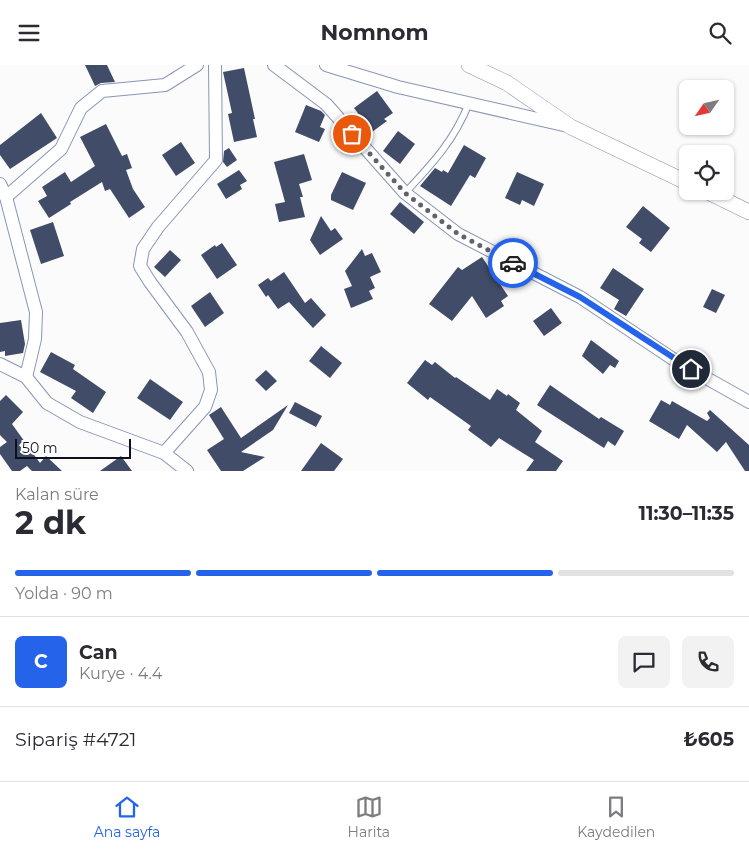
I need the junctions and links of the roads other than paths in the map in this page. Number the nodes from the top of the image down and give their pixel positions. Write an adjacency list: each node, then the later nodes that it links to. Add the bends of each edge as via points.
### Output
1 (196, 65): 11 (street, via 165,85 102,91 81,108 61,149)
2 (215, 65): 17 (street, via 216,160 158,227 143,249 140,266 187,332 209,372 211,390 205,407)
3 (274, 65): 10 (street, via 326,104)
4 (326, 65): 6 (street, via 398,87)
5 (469, 65): 7 (street, via 507,83)
6 (469, 103): 7 (street); 10 (lane, via 462,121 440,155)
7 (571, 127): 8 (street)
8 (679, 179)
9 (0, 184): 11 (street)
10 (405, 193): 16 (street, via 458,234 580,297 676,361)
11 (6, 197): 15 (street, via 36,312 35,339)
12 (724, 200): 13 (street)
13 (749, 212)
14 (0, 364): 15 (street)
15 (26, 377): 17 (street, via 47,403 80,422)
16 (749, 402)
17 (164, 453): 18 (street)
18 (181, 469)

